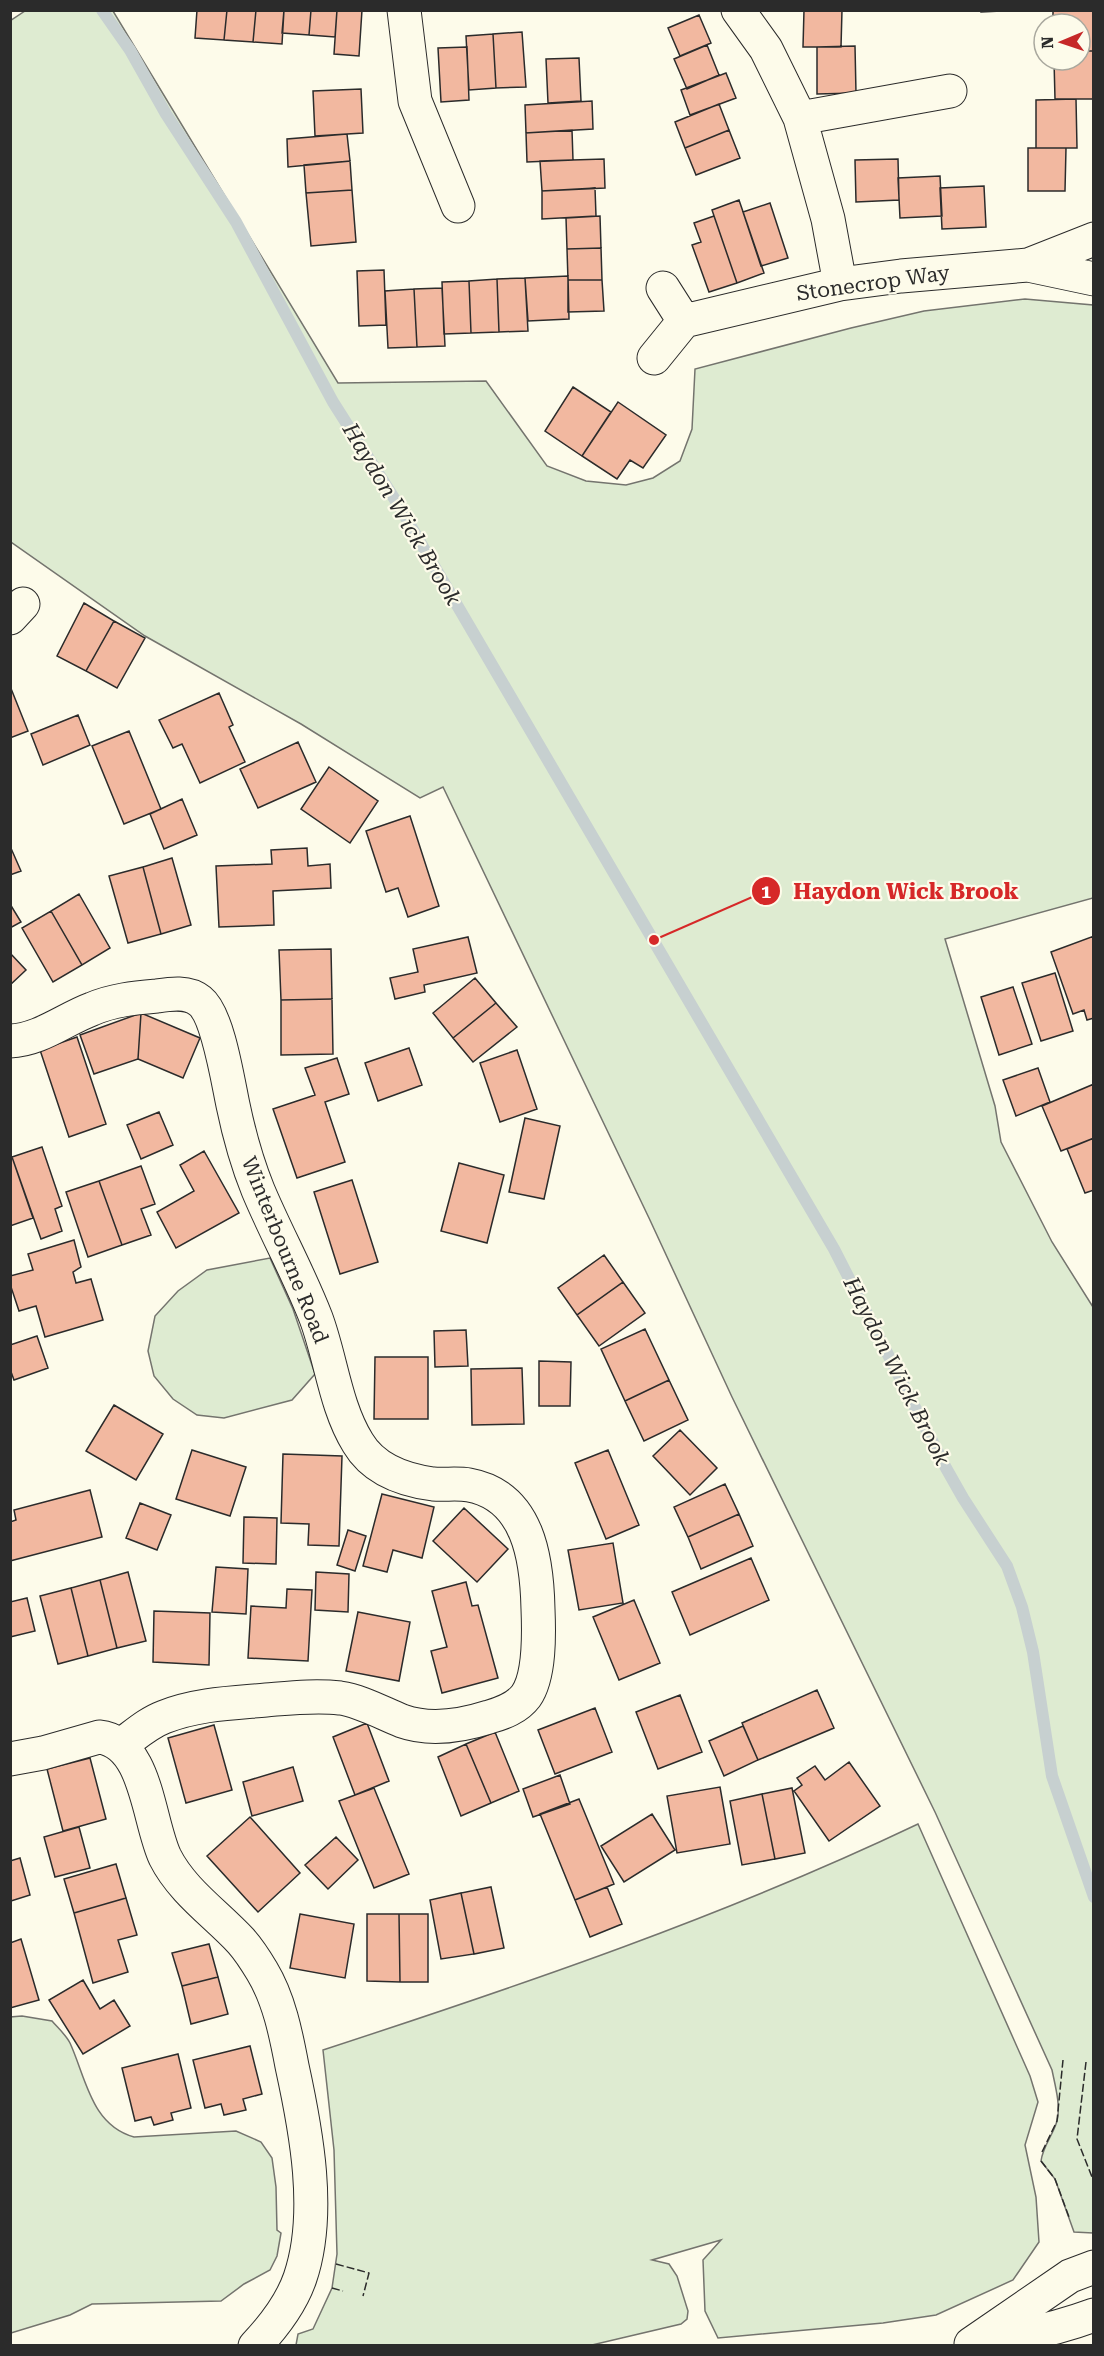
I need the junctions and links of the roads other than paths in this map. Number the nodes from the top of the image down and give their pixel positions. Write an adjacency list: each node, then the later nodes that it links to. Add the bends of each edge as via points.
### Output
1 (404, 10): 5 (street, via 415,101)
2 (738, 10): 4 (street, via 766,49)
3 (950, 91): 4 (street)
4 (800, 118): 9 (street, via 828,219)
5 (458, 206)
6 (1094, 239): 7 (street, Stonecrop Way)
7 (1028, 265): 8 (street, Stonecrop Way); 9 (street, Stonecrop Way)
8 (1094, 279)
9 (840, 284): 11 (street, Stonecrop Way)
10 (663, 288): 11 (street)
11 (684, 321): 12 (street)
12 (654, 358)
13 (10, 1041): 14 (street, Winterbourne Road, via 35,1036 118,1000 185,994 200,1000 213,1023 256,1186 304,1287 360,1447 386,1472 399,1477 433,1484 468,1485 497,1497 519,1519 535,1560 539,1621 533,1684 518,1705 502,1713 457,1725 423,1725 343,1698 296,1697 182,1711 161,1718)
14 (121, 1745): 15 (street, via 99,1737); 19 (street, via 132,1757 139,1774 166,1859 187,1888 242,1943 263,1973 288,2043 309,2174 308,2247 294,2294)
15 (10, 1759)
16 (1094, 2267): 18 (street, via 1070,2276)
17 (1094, 2315): 18 (street, via 1028,2336)
18 (966, 2345)
19 (255, 2346)

